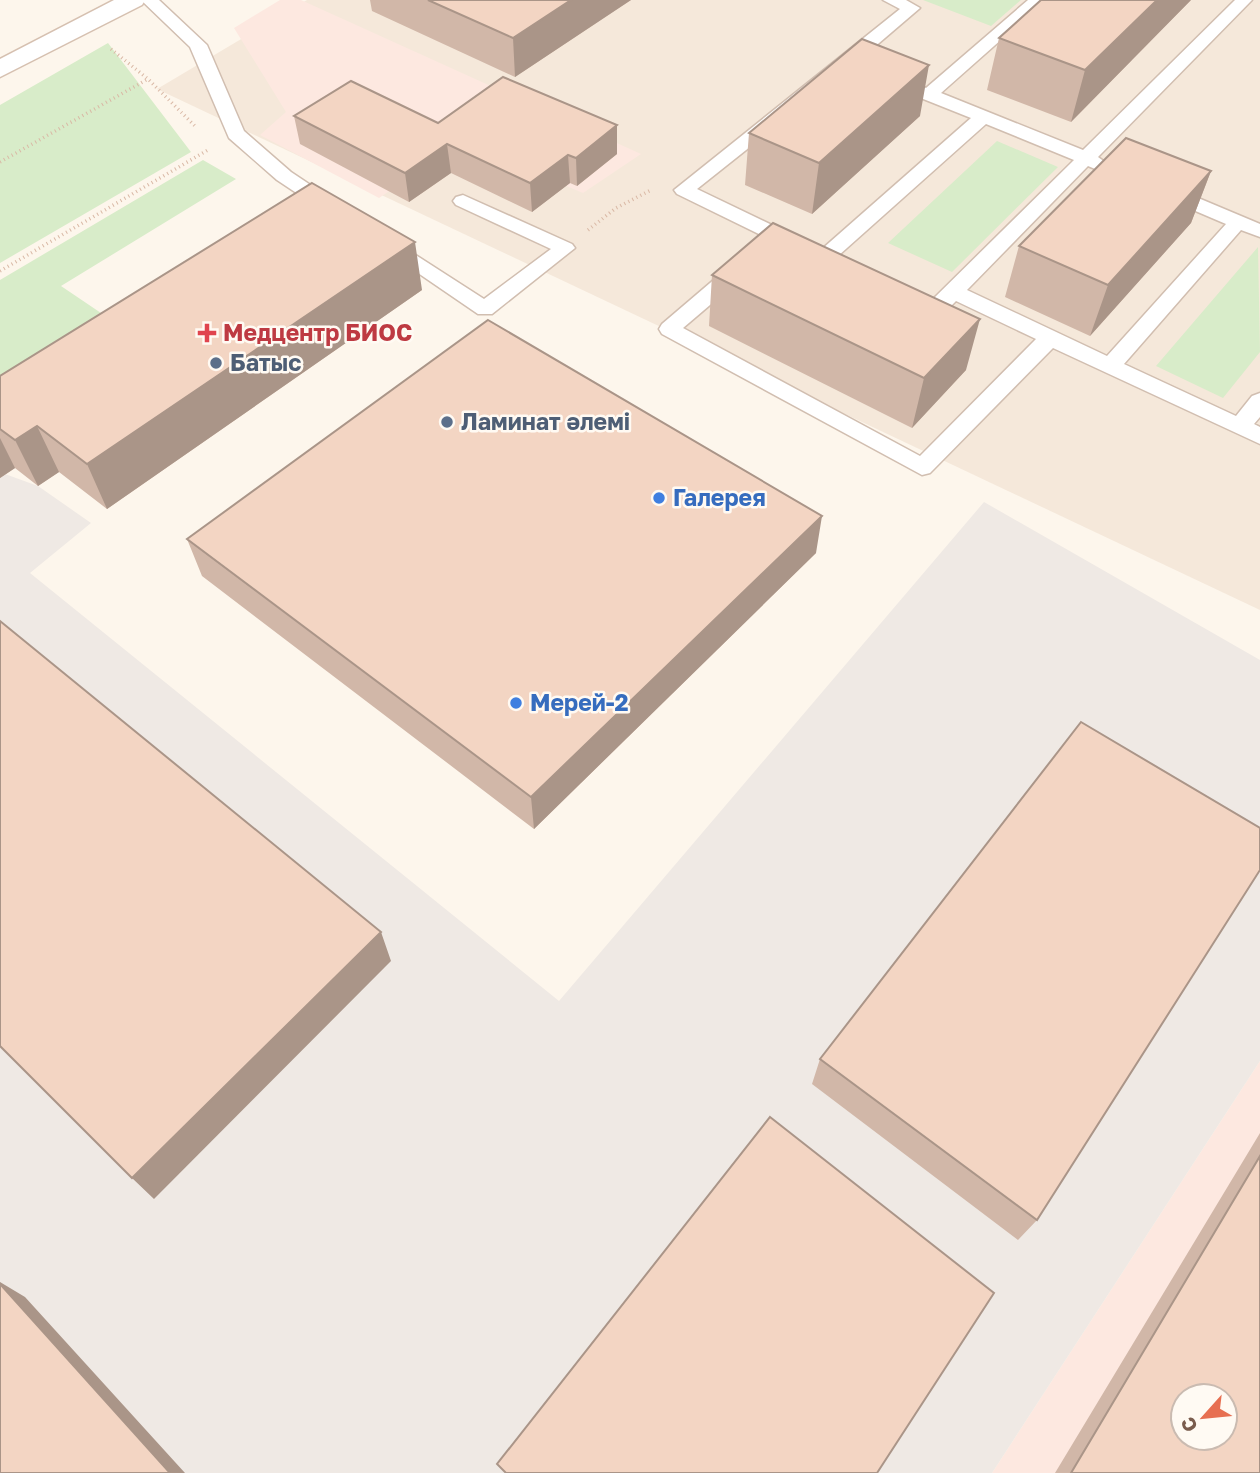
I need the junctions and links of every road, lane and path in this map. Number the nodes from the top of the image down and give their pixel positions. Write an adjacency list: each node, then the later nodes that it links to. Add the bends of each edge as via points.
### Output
1 (134, 0): 6 (main road)
2 (149, 0): 12 (lane, via 198,45)
3 (891, 0): 7 (lane, via 912,8)
4 (1038, 0): 10 (lane)
5 (1244, 0): 14 (lane)
6 (82, 25): 8 (main road); 9 (path)
7 (846, 62): 10 (lane); 18 (lane)
8 (0, 69)
9 (148, 79): 13 (path); 15 (path)
10 (928, 95): 11 (lane)
11 (983, 117): 14 (lane); 26 (lane)
12 (236, 134): 13 (path); 20 (lane, via 284,176)
13 (215, 146): 27 (path)
14 (1086, 158): 16 (lane); 28 (lane)
15 (0, 162)
16 (1124, 174)
17 (1149, 185): 21 (lane)
18 (684, 190): 24 (lane); 25 (path, via 648,191 616,208)
19 (463, 201): 25 (lane)
20 (351, 220)
21 (1238, 222): 22 (lane); 30 (lane)
22 (1260, 231)
23 (373, 235): 25 (lane, via 485,309)
24 (778, 235): 26 (lane); 29 (lane, via 669,329 922,467)
25 (565, 247)
26 (824, 258): 28 (lane, via 934,311)
27 (0, 271)
28 (954, 292): 29 (lane)
29 (1050, 338): 30 (lane)
30 (1110, 366): 32 (lane)
31 (1260, 401): 32 (lane)
32 (1250, 432)

